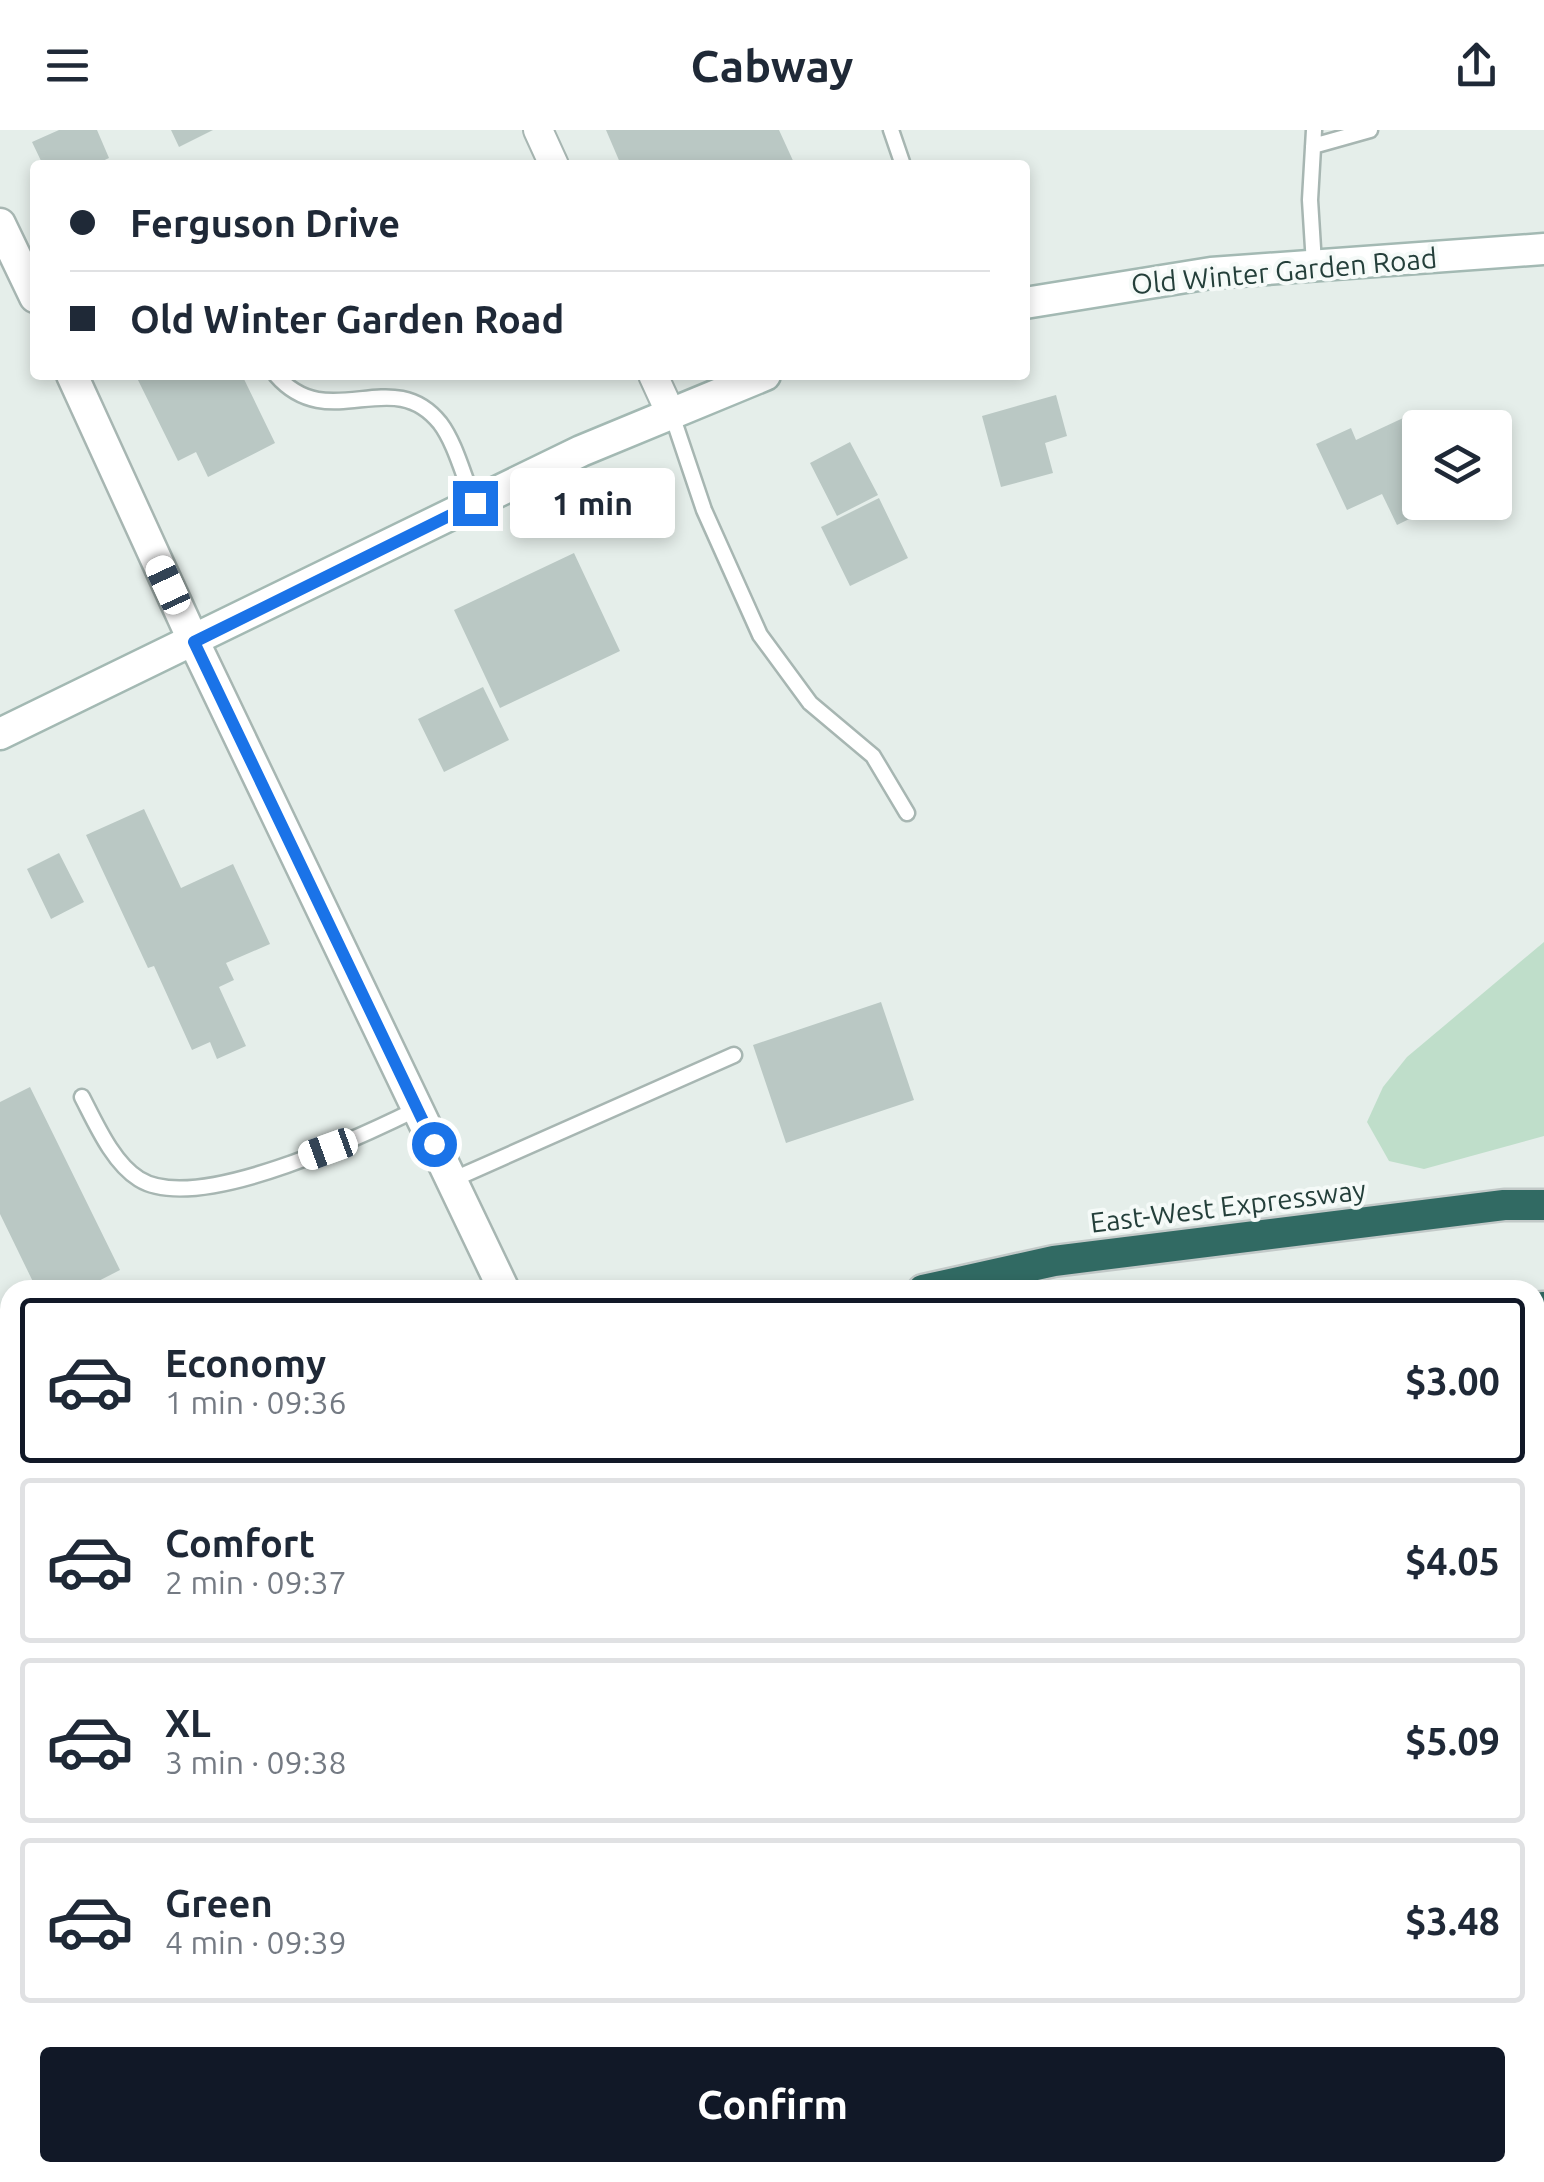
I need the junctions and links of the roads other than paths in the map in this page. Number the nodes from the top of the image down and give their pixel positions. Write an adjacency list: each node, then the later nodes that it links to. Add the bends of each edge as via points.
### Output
1 (538, 130): 6 (street)
2 (891, 130): 7 (lane)
3 (1314, 130): 5 (lane)
4 (1370, 130): 5 (lane)
5 (1314, 146): 10 (lane)
6 (552, 160)
7 (901, 160)
8 (0, 224): 11 (main road)
9 (1544, 249): 10 (main road, Old Winter Garden Road)
10 (1314, 264): 12 (main road, Old Winter Garden Road)
11 (30, 290)
12 (1030, 302)
13 (74, 380): 19 (main road)
14 (280, 380): 18 (lane, via 320,404 414,400 441,424)
15 (654, 380): 17 (street)
16 (752, 380): 17 (main road)
17 (670, 412): 18 (main road); 21 (lane, via 704,510 760,635 810,703 873,756)
18 (475, 503): 19 (main road)
19 (194, 642): 20 (main road); 24 (main road)
20 (0, 734)
21 (907, 813)
22 (734, 1055): 25 (lane)
23 (82, 1097): 24 (lane, via 136,1178 167,1192 261,1174 362,1137)
24 (418, 1108): 25 (main road)
25 (452, 1180): 27 (main road)
26 (1544, 1205): 28 (highway, East-West Expressway, via 1054,1261)
27 (499, 1280)
28 (968, 1280)

